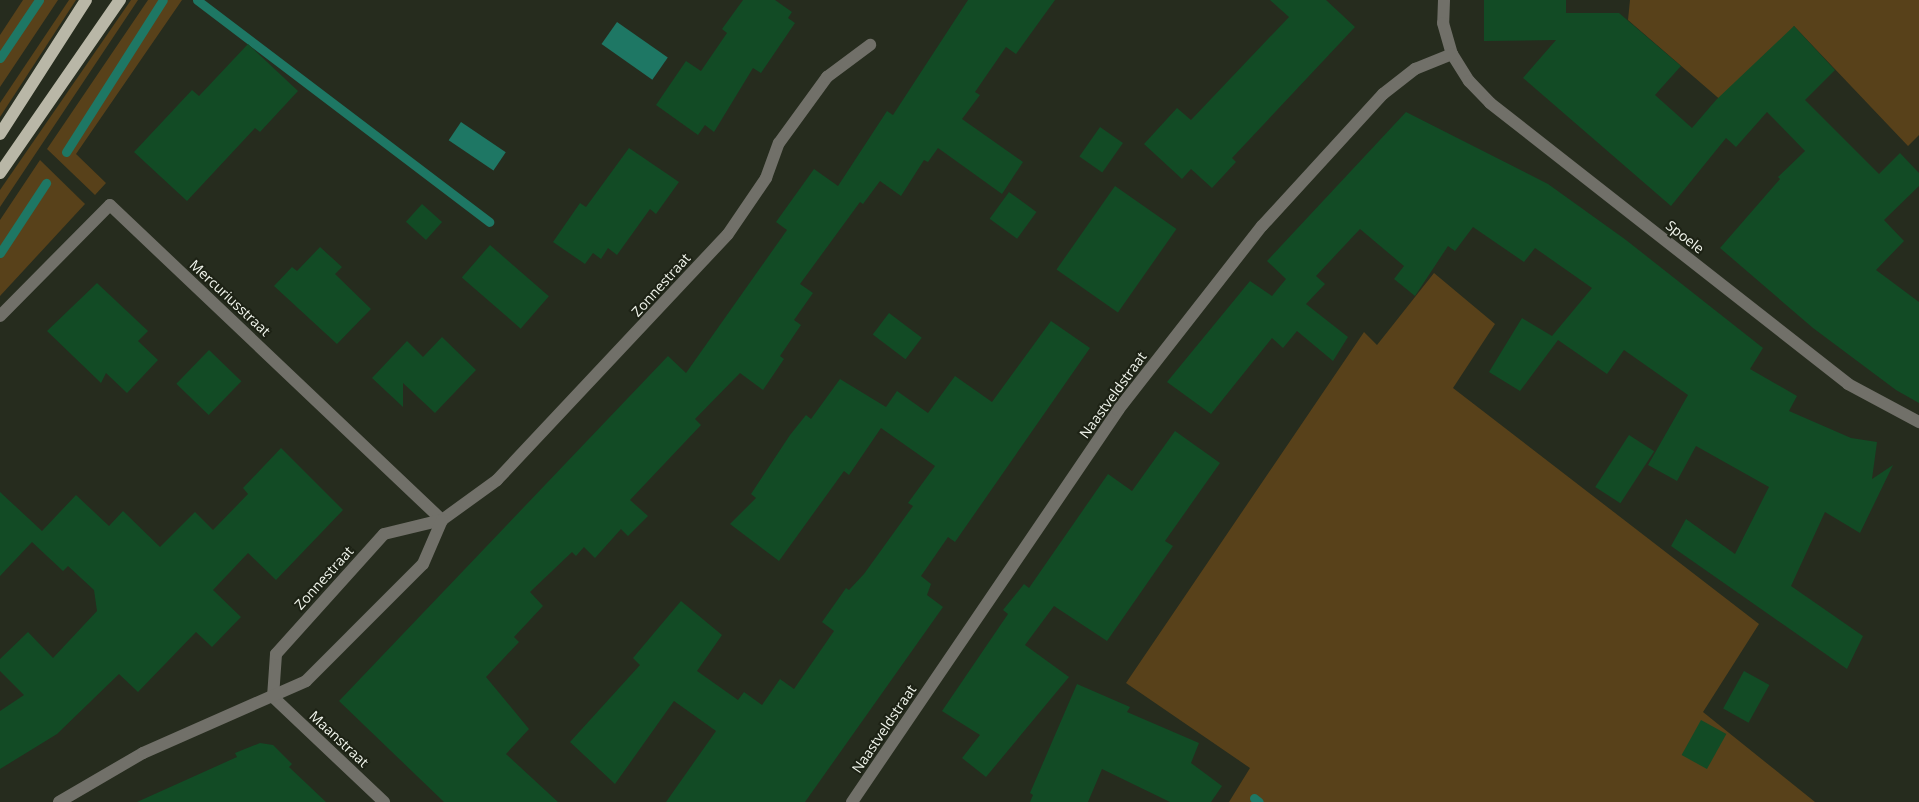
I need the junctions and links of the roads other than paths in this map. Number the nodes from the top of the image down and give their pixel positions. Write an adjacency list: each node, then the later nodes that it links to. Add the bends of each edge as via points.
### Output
1 (86, 0): 6 (main road)
2 (120, 0): 7 (main road)
3 (1444, 0): 5 (street, Spoele, via 1444,23)
4 (870, 45): 10 (street, Zonnestraat, via 827,77 779,143 766,178 728,234 497,480)
5 (1452, 54): 9 (street, Spoele, via 1469,81 1498,109 1848,384); 14 (street, Naastveldstraat, via 1415,69 1383,94 1262,226 1118,410)
6 (0, 134)
7 (0, 173)
8 (0, 316): 10 (street, Mercuriusstraat, via 110,205)
9 (1919, 422)
10 (442, 520): 11 (street, via 423,564 306,681); 11 (street, Zonnestraat, via 384,534 276,654)
11 (273, 697): 12 (street, via 143,753); 13 (street, Maanstraat)
12 (59, 802)
13 (384, 802)
14 (852, 802)

